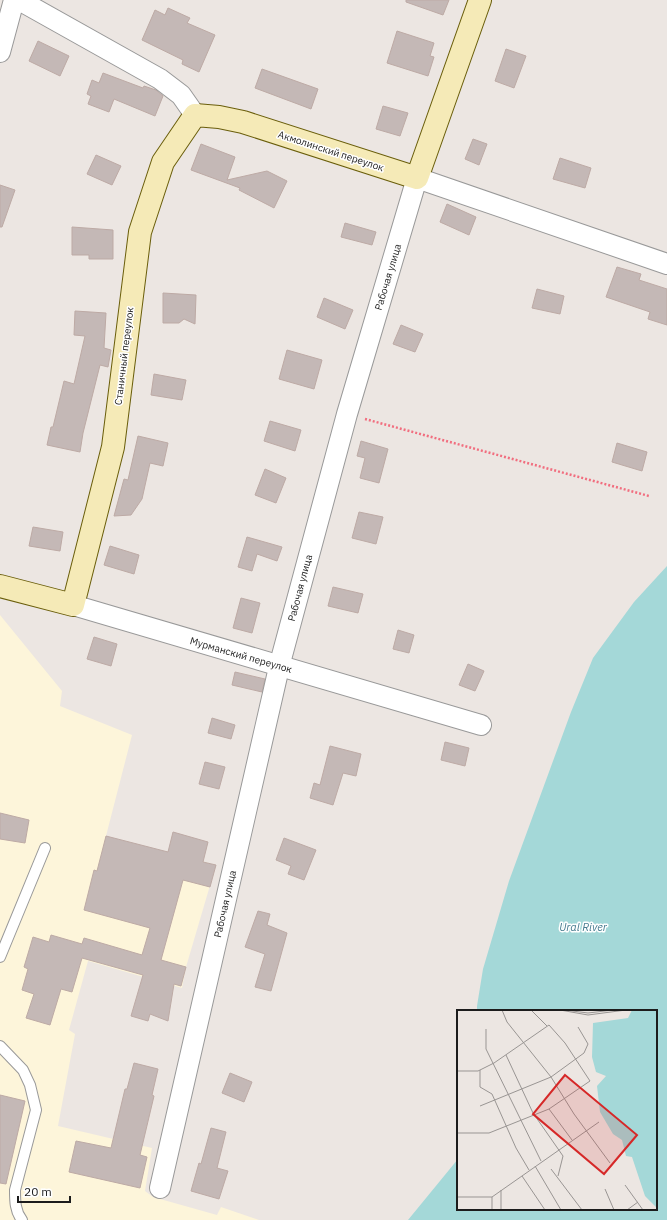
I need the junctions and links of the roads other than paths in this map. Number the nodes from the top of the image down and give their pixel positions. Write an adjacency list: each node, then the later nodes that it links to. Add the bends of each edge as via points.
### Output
1 (14, 0): 4 (street)
2 (19, 0): 5 (street, via 160,79 180,95)
3 (480, 0): 6 (street, Рабочая улица)
4 (0, 52)
5 (194, 115): 6 (street, Акмолинский переулок, via 243,122); 9 (street, Станичный переулок, via 164,162 140,232 113,447)
6 (417, 178): 7 (street, Акмолинский переулок); 10 (street, Рабочая улица, via 347,414)
7 (667, 264)
8 (0, 586): 9 (street, Мурманский переулок)
9 (73, 605): 10 (street, Мурманский переулок)
10 (279, 666): 11 (street, Мурманский переулок); 15 (street, Рабочая улица)
11 (481, 725)
12 (45, 848): 13 (lane)
13 (0, 958)
14 (0, 1046): 16 (lane, via 23,1070 30,1085 36,1110 15,1190 15,1203)
15 (160, 1188)
16 (22, 1220)

